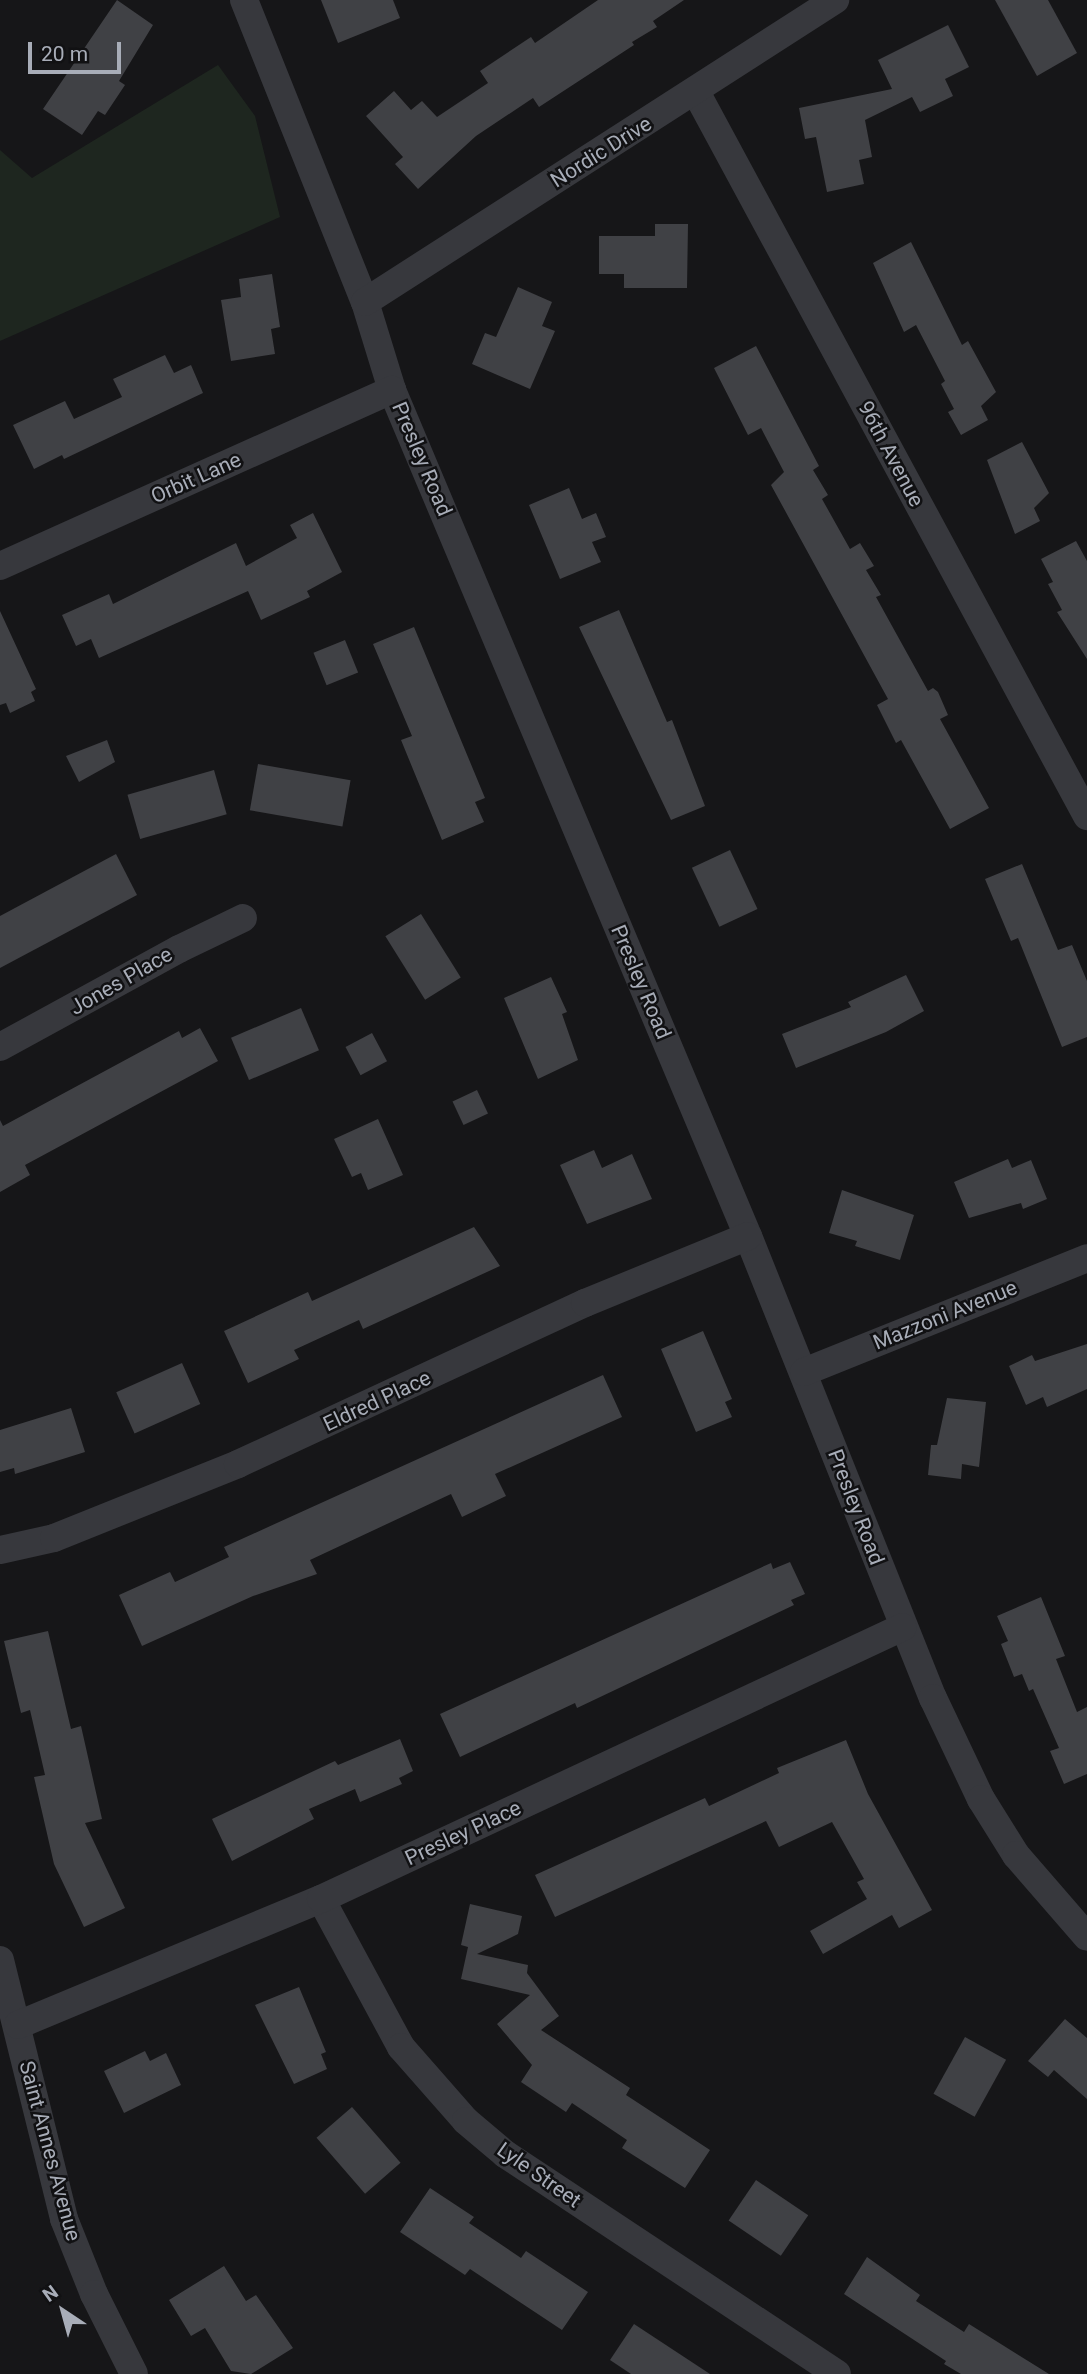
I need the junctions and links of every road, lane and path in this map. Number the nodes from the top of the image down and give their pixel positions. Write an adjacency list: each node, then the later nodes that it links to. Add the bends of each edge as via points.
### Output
1 (244, 0): 4 (street, Presley Road)
2 (835, 0): 3 (street, Nordic Drive)
3 (696, 92): 4 (street, Nordic Drive); 7 (street, 96th Avenue)
4 (365, 302): 5 (street, Presley Road)
5 (393, 390): 6 (street, Orbit Lane); 10 (street, Presley Road)
6 (0, 566)
7 (1087, 816)
8 (243, 918): 9 (street, Jones Place, via 179,948)
9 (0, 1047)
10 (748, 1236): 12 (street, Presley Road); 13 (street, Eldred Place, via 585,1303 238,1464 54,1538)
11 (1087, 1258): 12 (street, Mazzoni Avenue)
12 (804, 1371): 14 (street, Presley Road)
13 (0, 1550)
14 (904, 1627): 15 (street, Presley Place); 16 (street, Presley Road, via 981,1799 1016,1855)
15 (321, 1899): 18 (street, Presley Place); 20 (street, Lyle Street, via 401,2047 466,2121 505,2154)
16 (1087, 1937)
17 (0, 1959): 18 (street, Saint Annes Avenue)
18 (18, 2025): 19 (street, Saint Annes Avenue, via 64,2219 94,2294)
19 (134, 2374)
20 (837, 2374)

